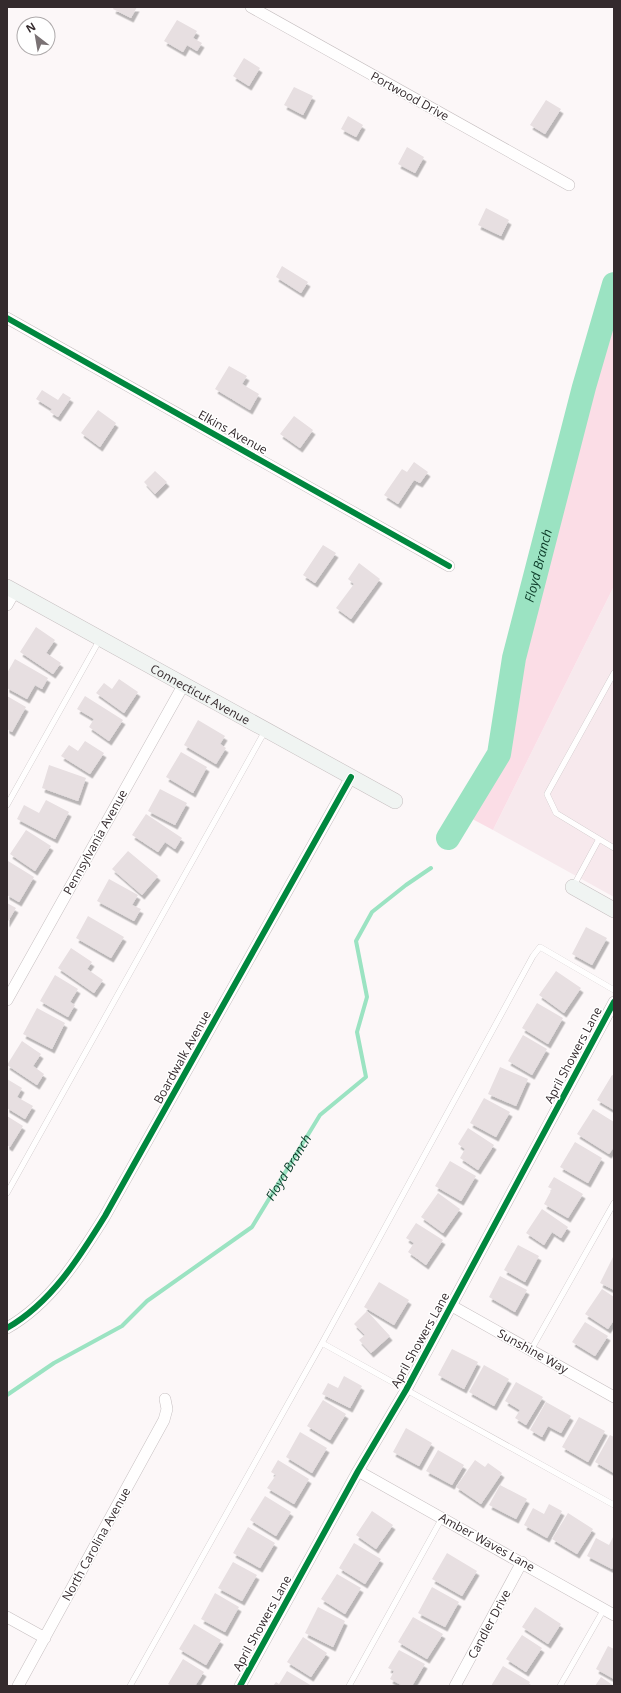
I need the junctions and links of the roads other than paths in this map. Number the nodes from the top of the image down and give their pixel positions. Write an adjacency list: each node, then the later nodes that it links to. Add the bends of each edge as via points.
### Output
1 (251, 7): 2 (street, Portwood Drive)
2 (569, 186)
3 (7, 318): 4 (street, Elkins Avenue)
4 (449, 566)
5 (11, 589): 6 (street); 7 (street, Connecticut Avenue)
6 (7, 605)
7 (101, 637): 9 (street, Connecticut Avenue); 13 (lane)
8 (614, 673): 14 (lane, via 547,794 556,813)
9 (184, 684): 10 (street, Connecticut Avenue); 19 (street, Pennsylvania Avenue)
10 (265, 730): 11 (street, Connecticut Avenue); 21 (lane)
11 (351, 777): 12 (street, Connecticut Avenue); 24 (street, Boardwalk Avenue, via 78,1260 34,1309)
12 (394, 801)
13 (7, 805)
14 (599, 839): 15 (lane); 16 (lane)
15 (614, 848)
16 (573, 887): 17 (street)
17 (614, 910)
18 (614, 990): 25 (lane, via 540,947)
19 (7, 1000)
20 (614, 1002): 23 (street, April Showers Lane)
21 (7, 1193)
22 (614, 1203): 26 (lane)
23 (452, 1306): 26 (street, Sunshine Way); 27 (street, April Showers Lane)
24 (7, 1328)
25 (322, 1343): 27 (lane); 39 (lane)
26 (531, 1350): 28 (street, Sunshine Way)
27 (406, 1390): 30 (street, April Showers Lane); 31 (lane)
28 (614, 1397)
29 (164, 1399): 37 (street, North Carolina Avenue, via 167,1409 164,1420)
30 (358, 1471): 32 (street, Amber Waves Lane); 40 (street, April Showers Lane)
31 (614, 1505)
32 (442, 1518): 33 (street, Amber Waves Lane); 41 (lane)
33 (522, 1562): 34 (street, Amber Waves Lane); 42 (street, Candler Drive)
34 (604, 1609): 35 (street, Amber Waves Lane); 43 (lane)
35 (614, 1615)
36 (7, 1617): 37 (street)
37 (44, 1638): 38 (street, North Carolina Avenue)
38 (18, 1686)
39 (130, 1686)
40 (240, 1686)
41 (349, 1686)
42 (455, 1686)
43 (560, 1686)

